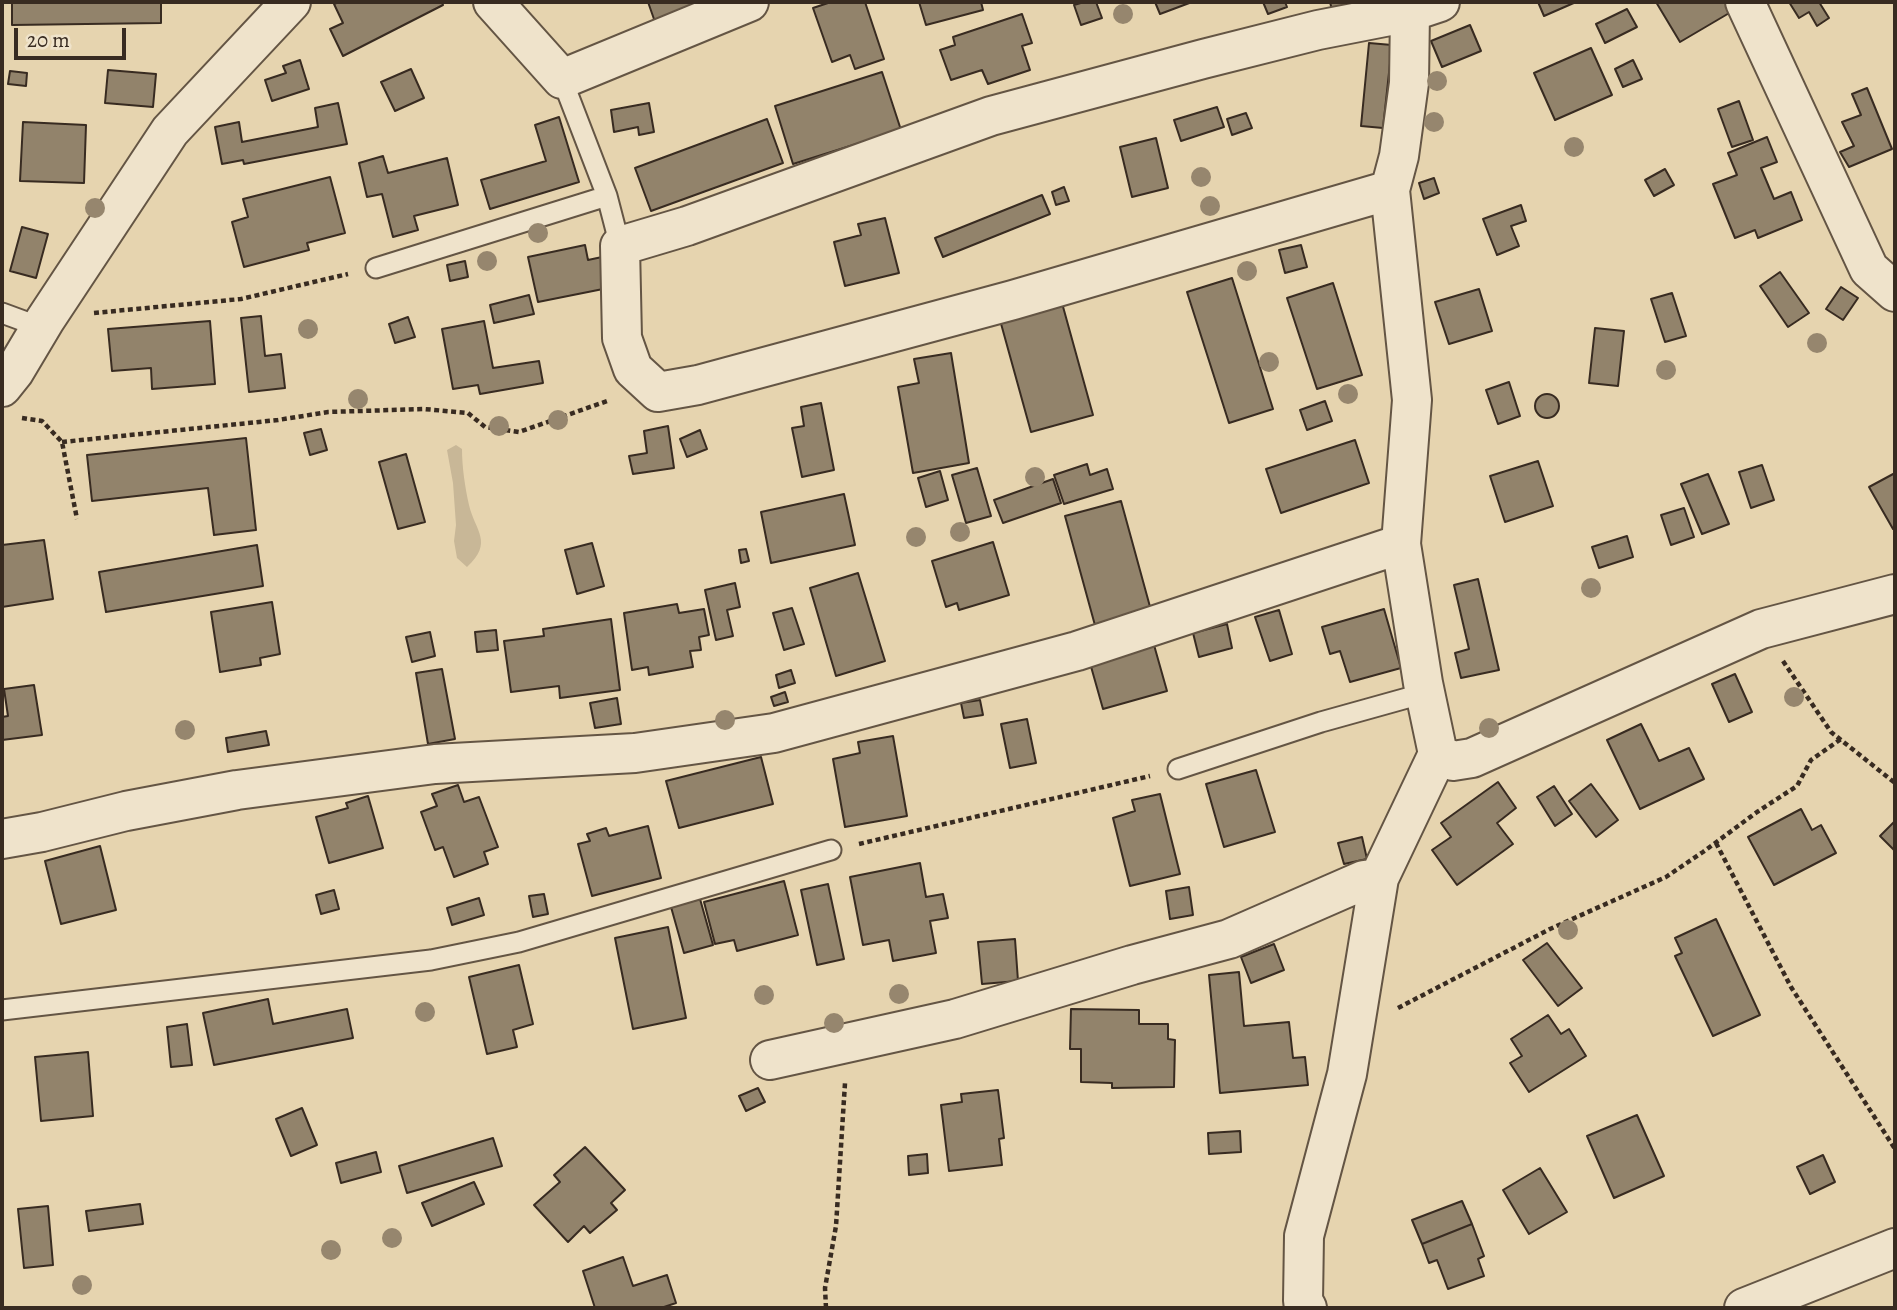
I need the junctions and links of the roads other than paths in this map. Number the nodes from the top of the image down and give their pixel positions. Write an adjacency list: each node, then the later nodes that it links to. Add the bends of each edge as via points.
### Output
1 (291, 2): 13 (street, via 170,131)
2 (493, 2): 6 (street)
3 (749, 2): 6 (street)
4 (1745, 2): 11 (street, via 1868,269)
5 (1425, 7): 7 (street); 9 (street, via 1306,33 991,116)
6 (562, 79): 8 (lane)
7 (1390, 190): 9 (street, via 1013,300 658,392 633,369 622,338); 15 (street, via 1412,400)
8 (607, 196): 9 (lane); 10 (lane)
9 (620, 246)
10 (376, 268)
11 (1895, 292)
12 (2, 313): 13 (lane)
13 (43, 323): 14 (street, via 14,372)
14 (10, 403)
15 (1401, 544): 17 (street); 20 (street, via 1077,651 774,733 635,753 435,764 237,790)
16 (1895, 594): 18 (street, via 1761,629 1472,758 1453,761)
17 (1425, 693): 18 (street); 19 (lane)
18 (1438, 754): 22 (street)
19 (1178, 769)
20 (2, 839)
21 (831, 850): 23 (lane, via 519,942 431,960)
22 (1379, 878): 24 (street, via 1364,880 1230,939 955,1019); 26 (street, via 1347,1074 1304,1236 1303,1301)
23 (2, 1010)
24 (770, 1060)
25 (1895, 1248): 27 (street)
26 (1307, 1308)
27 (1744, 1308)

